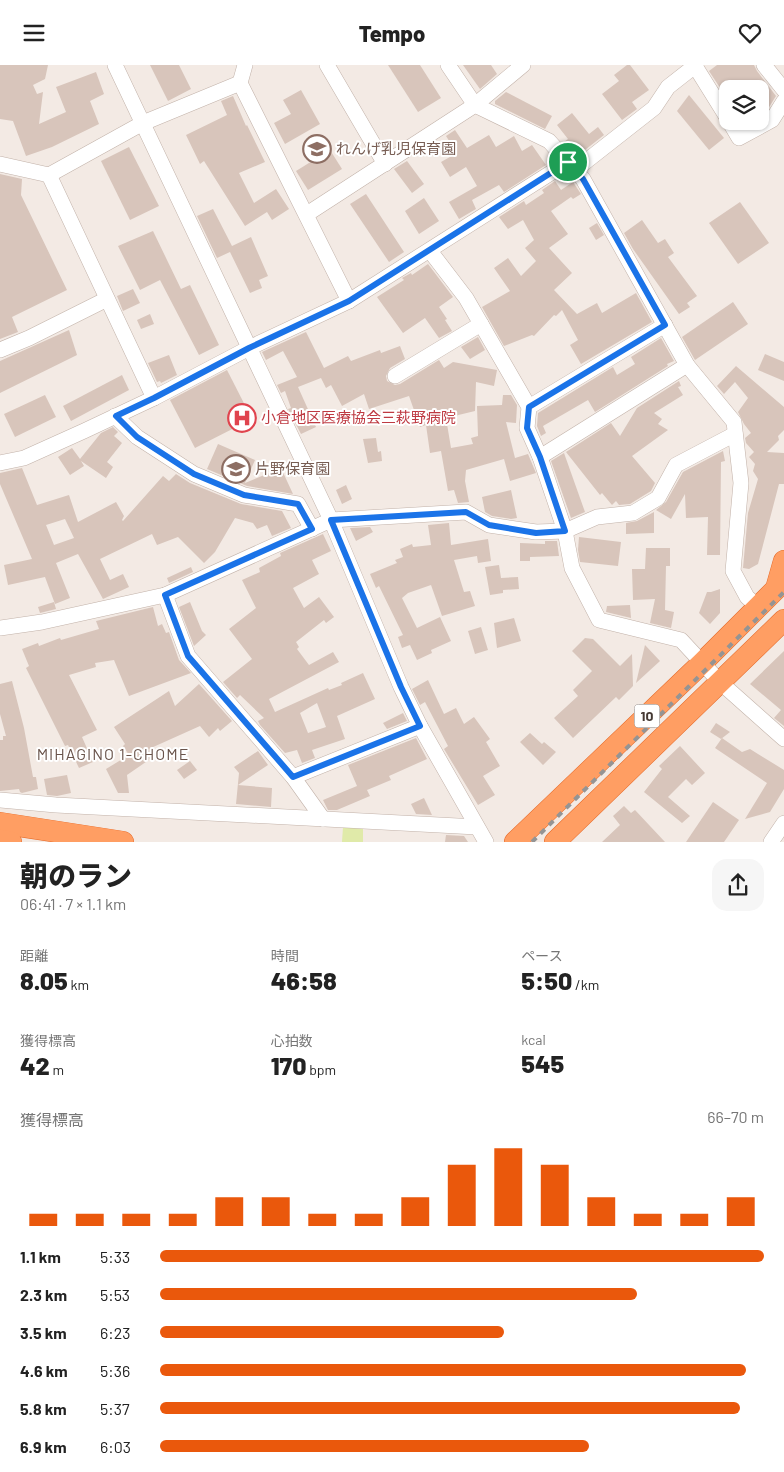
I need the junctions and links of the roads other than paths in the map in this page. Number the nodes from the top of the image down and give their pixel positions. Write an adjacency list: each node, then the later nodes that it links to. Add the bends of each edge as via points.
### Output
1 (115, 65): 14 (street)
2 (245, 65): 8 (street)
3 (327, 65): 18 (street)
4 (448, 65): 11 (street)
5 (523, 65): 11 (street)
6 (764, 65): 9 (street)
7 (696, 66): 12 (street); 19 (street, via 668,87 654,108)
8 (240, 83): 14 (street); 21 (street)
9 (784, 91)
10 (784, 101): 13 (street)
11 (475, 105): 18 (street); 19 (street, via 549,141)
12 (719, 105)
13 (769, 122)
14 (143, 123): 20 (street); 27 (street)
15 (735, 130): 16 (street, via 740,138)
16 (754, 130)
17 (0, 164): 20 (street)
18 (385, 164): 21 (street)
19 (572, 166): 22 (street); 26 (street, via 583,179)
20 (49, 175): 23 (street)
21 (307, 214): 24 (street)
22 (430, 251): 24 (street); 25 (street, via 466,298)
23 (107, 299): 28 (street); 31 (street)
24 (349, 301): 27 (street)
25 (481, 324): 30 (street); 32 (street)
26 (665, 325): 29 (street); 32 (street)
27 (249, 348): 31 (street); 37 (street)
28 (0, 350)
29 (687, 365): 34 (street, via 734,422); 35 (street)
30 (395, 376)
31 (154, 398): 33 (street)
32 (529, 407): 35 (street, via 527,428)
33 (116, 416): 36 (street, via 24,458); 38 (street, via 137,437 194,474 244,495 298,504)
34 (735, 434): 39 (street, via 676,465 658,498 633,513 597,517); 43 (street, via 741,483 733,571 747,597)
35 (540, 457): 39 (street)
36 (0, 463)
37 (331, 520): 38 (street); 39 (street, via 466,512 489,525 536,533); 48 (street)
38 (312, 529): 42 (street)
39 (565, 531): 46 (street, via 572,567 599,620 681,640)
40 (784, 561): 41 (highway, 10)
41 (782, 588): 43 (highway, 10)
42 (165, 595): 45 (street); 50 (street, via 188,656)
43 (758, 607): 46 (highway, 10)
44 (784, 620): 47 (highway, 10)
45 (0, 629)
46 (702, 663): 47 (street); 60 (highway, 10)
47 (721, 683): 49 (street); 61 (highway, 10)
48 (420, 726): 50 (street); 55 (street)
49 (784, 739)
50 (293, 777): 52 (street)
51 (0, 800): 52 (street)
52 (323, 819): 55 (street)
53 (0, 823): 58 (highway)
54 (784, 823): 62 (street)
55 (476, 827): 59 (street)
56 (0, 840): 57 (highway)
57 (11, 842)
58 (123, 842)
59 (486, 842)
60 (515, 842)
61 (555, 842)
62 (771, 842)

